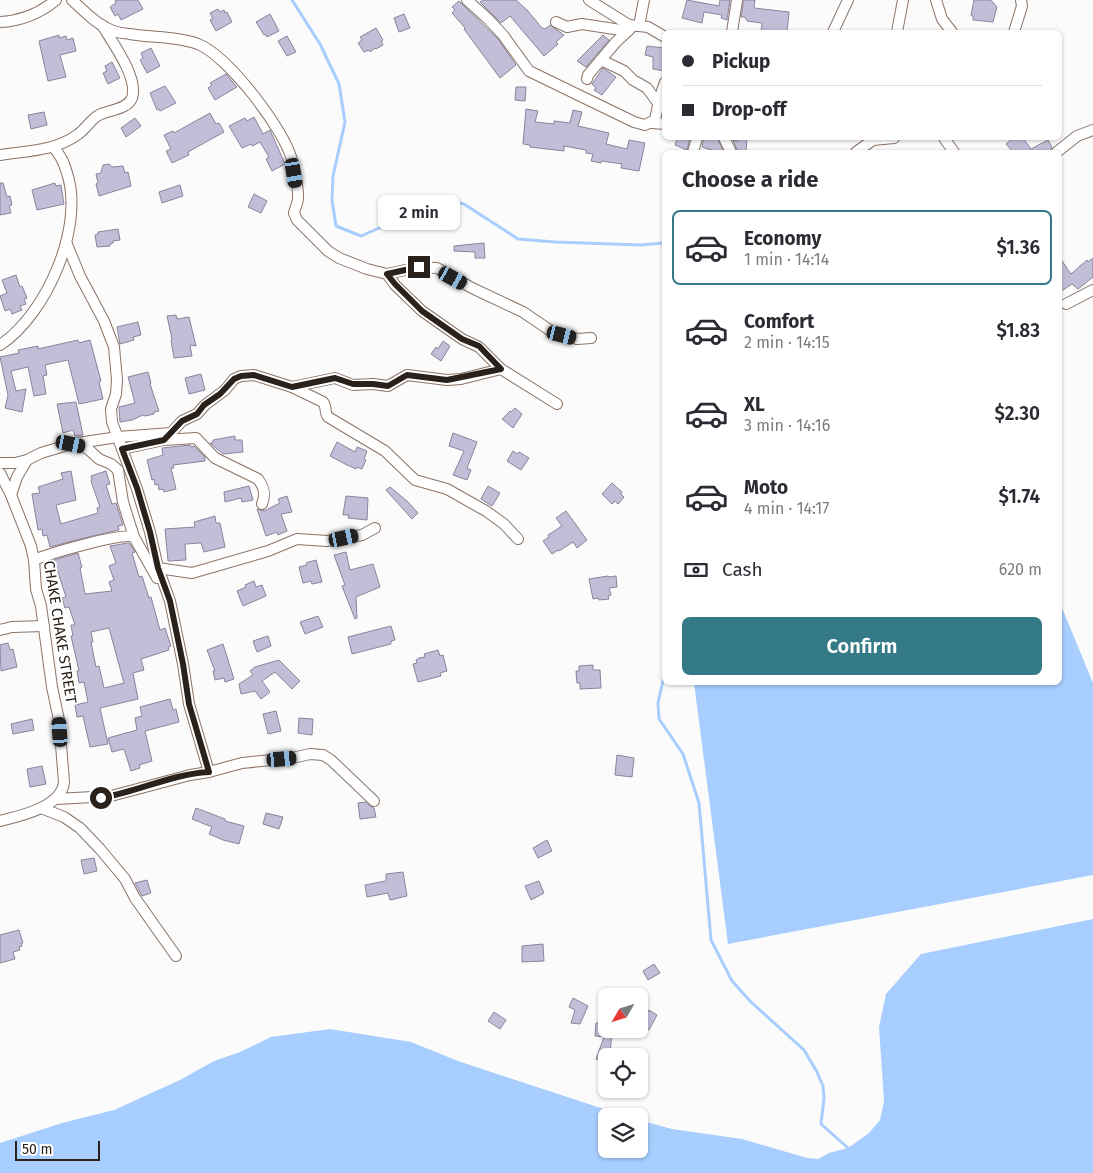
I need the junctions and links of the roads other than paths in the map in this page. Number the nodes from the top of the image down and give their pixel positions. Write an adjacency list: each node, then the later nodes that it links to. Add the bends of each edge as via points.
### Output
1 (56, 0): 11 (street, via 42,11 10,22)
2 (72, 0): 13 (street)
3 (467, 0): 25 (street, via 503,35 529,71 634,122)
4 (589, 0): 14 (street)
5 (644, 0): 14 (street)
6 (737, 0): 15 (street)
7 (848, 0): 16 (street)
8 (903, 0): 17 (street)
9 (936, 0): 18 (street, via 942,19)
10 (1021, 0): 19 (street)
11 (0, 22)
12 (556, 22): 14 (street, via 567,27 582,24)
13 (101, 24): 29 (street, via 127,69 132,98 127,105 91,120 78,135); 34 (street, via 116,32 182,39 200,45 219,58 242,80 284,141 292,159 298,198 294,213 297,220 339,258)
14 (633, 28): 20 (street, via 648,27); 21 (street)
15 (732, 30)
16 (834, 30)
17 (897, 30)
18 (950, 30)
19 (1015, 30)
20 (662, 35)
21 (601, 60): 22 (street); 24 (street, via 624,71 647,88)
22 (587, 79)
23 (662, 91): 24 (street)
24 (658, 103): 25 (street)
25 (652, 123): 26 (street)
26 (662, 124)
27 (1093, 130): 31 (street, via 1078,136)
28 (873, 140): 30 (street)
29 (53, 147): 32 (street); 33 (street, via 62,157 70,182 71,216)
30 (859, 150)
31 (1060, 150)
32 (0, 155)
33 (66, 242): 38 (street, via 43,298 19,330); 42 (street, via 114,347 116,394 110,413)
34 (387, 274): 37 (street, via 419,267 437,268 523,312 551,332 578,339); 39 (street, via 422,311 462,339 479,346)
35 (1093, 290): 36 (street)
36 (1066, 304)
37 (591, 338)
38 (0, 345)
39 (501, 369): 40 (street, via 447,380 407,375 388,386 353,384 335,378); 41 (street)
40 (292, 387): 43 (street, via 254,375 237,377 197,414 182,421); 53 (street, via 323,402 328,417 385,451 415,480 447,489 467,499 504,524)
41 (557, 404)
42 (118, 436): 43 (street); 44 (street); 45 (street)
43 (167, 436): 45 (street); 50 (street, via 196,438 215,458 258,479 265,497)
44 (71, 444): 46 (street); 52 (street, via 88,449 118,470 123,502)
45 (122, 449): 55 (street, via 137,488)
46 (28, 460): 47 (street, via 15,464); 49 (street, via 20,470)
47 (0, 463)
48 (0, 473): 49 (street, CHAKE CHAKE STREET)
49 (10, 495): 54 (street, CHAKE CHAKE STREET)
50 (262, 504)
51 (375, 528): 55 (street, via 362,535 327,542 297,539 268,551 192,572)
52 (134, 537): 54 (street, via 116,537); 56 (street)
53 (518, 539)
54 (34, 560): 57 (street, CHAKE CHAKE STREET)
55 (158, 568): 56 (street)
56 (167, 592): 59 (street, via 189,704)
57 (44, 626): 58 (street); 60 (street, CHAKE CHAKE STREET, via 59,720 63,772 62,790)
58 (0, 630)
59 (209, 772): 60 (street, via 111,796); 61 (street, via 242,763 323,755)
60 (56, 799): 62 (street)
61 (374, 801)
62 (41, 808): 63 (street); 64 (street, via 80,828 100,849)
63 (0, 821)
64 (176, 956)

